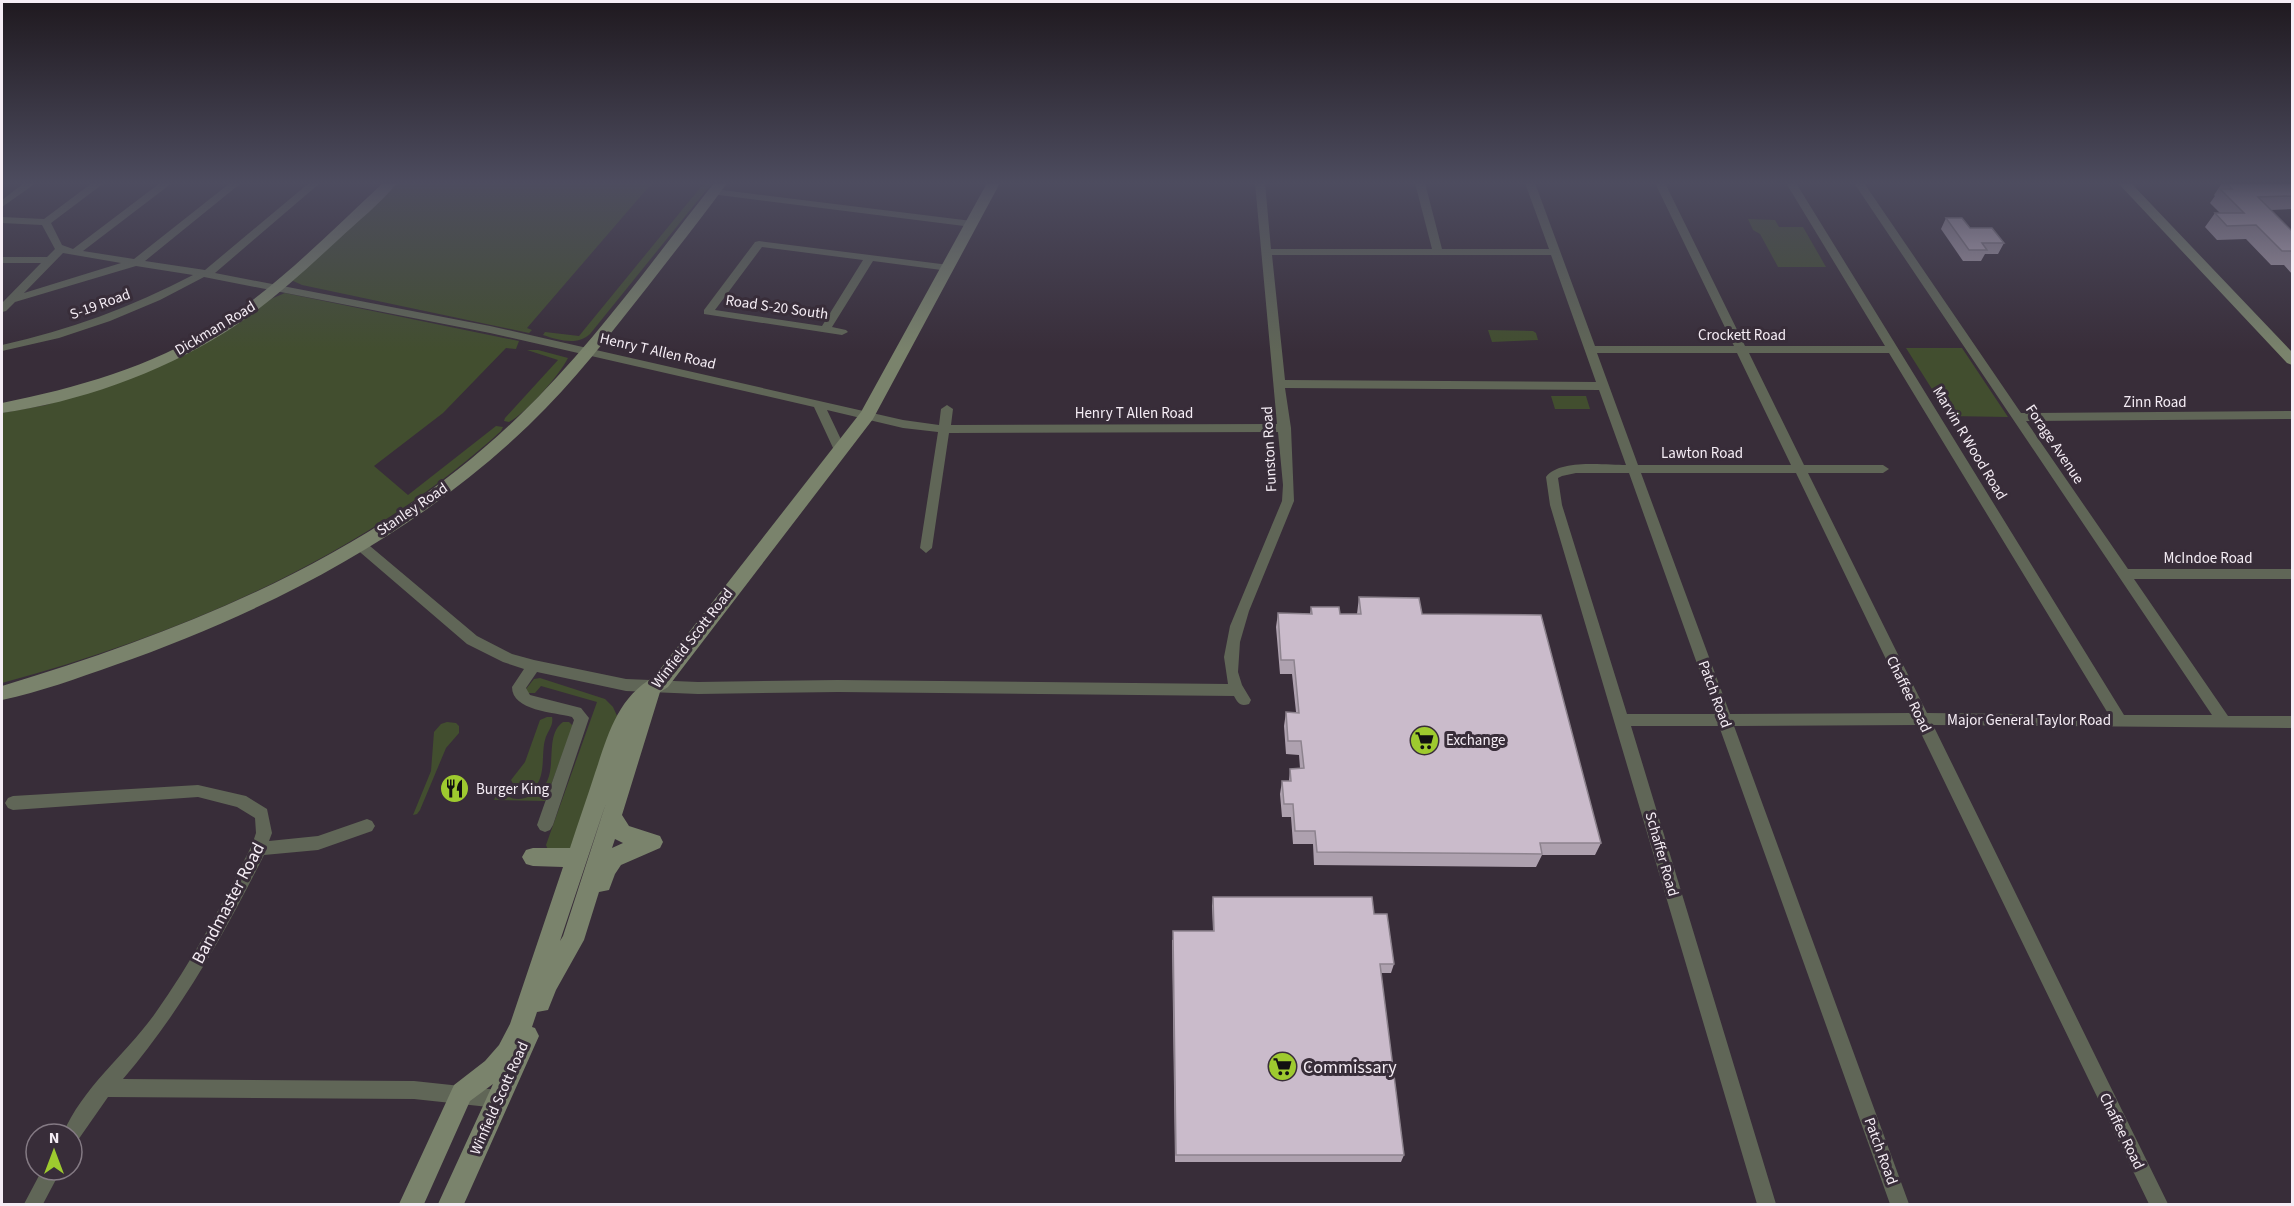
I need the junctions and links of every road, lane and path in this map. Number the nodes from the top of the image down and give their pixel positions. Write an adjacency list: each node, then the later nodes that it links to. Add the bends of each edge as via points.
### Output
1 (54, 239): 15 (street)
2 (92, 239): 18 (street)
3 (165, 239): 23 (street)
4 (247, 239): 25 (street, S-19 Road)
5 (329, 239): 26 (street, Dickman Road)
6 (677, 239): 32 (street, Stanley Road)
7 (964, 239): 24 (street, Winfield Scott Road)
8 (1267, 239): 16 (street, Funston Road)
9 (1434, 239): 19 (street)
10 (1550, 239): 17 (street, Patch Road)
11 (1687, 239): 34 (street, Chaffee Road)
12 (1826, 239): 31 (street, Marvin R Wood Road)
13 (1897, 239): 43 (street, Forage Avenue)
14 (2177, 239): 35 (street)
15 (61, 249): 18 (street, Henry T Allen Road); 22 (street)
16 (1268, 252): 19 (street); 36 (street, Funston Road)
17 (1555, 252): 19 (street); 33 (street, Patch Road)
18 (74, 253): 23 (street, Henry T Allen Road)
19 (1438, 253)
20 (870, 258): 24 (street); 28 (street); 28 (street, Road S-20 South, via 759,244 708,312)
21 (2, 260): 22 (street)
22 (50, 260): 27 (street)
23 (137, 262): 25 (street, Henry T Allen Road); 27 (street)
24 (949, 268): 41 (street, Winfield Scott Road)
25 (205, 274): 26 (street, Henry T Allen Road); 30 (street, S-19 Road, via 129,310 55,336)
26 (277, 286): 32 (street, Henry T Allen Road); 39 (street, Dickman Road, via 246,312 171,355 81,389)
27 (5, 304)
28 (825, 329): 29 (street, Road S-20 South)
29 (842, 332)
30 (2, 348)
31 (1894, 349): 34 (street, Crockett Road); 61 (street, Marvin R Wood Road)
32 (588, 350): 38 (street, Henry T Allen Road); 51 (street, Stanley Road, via 522,422 472,468)
33 (1591, 350): 34 (street, Crockett Road); 37 (street, Patch Road)
34 (1741, 350): 47 (street, Chaffee Road)
35 (2292, 360)
36 (1281, 384): 37 (street); 44 (street, Funston Road)
37 (1604, 386): 49 (street, Patch Road)
38 (818, 404): 41 (street, Henry T Allen Road); 46 (street)
39 (2, 408)
40 (947, 409): 45 (street)
41 (867, 415): 45 (street, Henry T Allen Road); 46 (street, Winfield Scott Road)
42 (2292, 416): 43 (street, Zinn Road)
43 (2017, 417): 53 (street, Forage Avenue)
44 (1285, 428): 45 (street, Henry T Allen Road); 56 (street, Funston Road, via 1288,501 1232,646 1232,680 1240,695)
45 (943, 429): 52 (street)
46 (840, 450): 56 (street, Winfield Scott Road, via 661,682)
47 (1798, 469): 48 (street, Lawton Road); 49 (street, Lawton Road); 58 (street, Chaffee Road)
48 (1883, 469)
49 (1633, 470): 50 (street, Lawton Road, via 1558,472 1552,477); 60 (street, Patch Road)
50 (1556, 505): 59 (street, Schaffer Road)
51 (359, 544): 55 (street, via 472,640); 57 (street, Stanley Road, via 296,580 203,624 91,667)
52 (926, 548)
53 (2124, 574): 54 (street, McIndoe Road); 62 (street, Forage Avenue)
54 (2292, 574)
55 (534, 666): 56 (street, via 626,685); 66 (street, via 519,693 526,700 576,712 582,718)
56 (652, 685): 65 (street, Winfield Scott Road); 70 (street, via 616,733)
57 (2, 693)
58 (1921, 719): 60 (street, Major General Taylor Road); 61 (street, Major General Taylor Road); 82 (street, Chaffee Road)
59 (1622, 720): 60 (street, Major General Taylor Road); 80 (street, Schaffer Road)
60 (1724, 720): 81 (street, Patch Road)
61 (2120, 720): 62 (street, Major General Taylor Road)
62 (2224, 722): 63 (street, Major General Taylor Road)
63 (2292, 722)
64 (12, 802): 68 (street, Bandmaster Road, via 198,791 226,796 262,814 264,834)
65 (612, 815): 71 (street, Winfield Scott Road); 71 (street, via 619,832 652,842 626,850 608,863 589,920)
66 (545, 825)
67 (367, 826): 68 (street, via 318,843)
68 (259, 848): 72 (street, Bandmaster Road, via 198,962 167,1010)
69 (533, 857): 70 (street)
70 (576, 858): 73 (street, via 520,1028 494,1069)
71 (573, 940): 74 (street, Winfield Scott Road, via 546,986)
72 (103, 1088): 73 (street); 75 (street, Bandmaster Road)
73 (462, 1093): 74 (street); 78 (street)
74 (498, 1099): 79 (street, Winfield Scott Road)
75 (80, 1122)
76 (45, 1182): 77 (street)
77 (33, 1204)
78 (411, 1204)
79 (452, 1204)
80 (1766, 1204)
81 (1900, 1204)
82 (2158, 1204)

